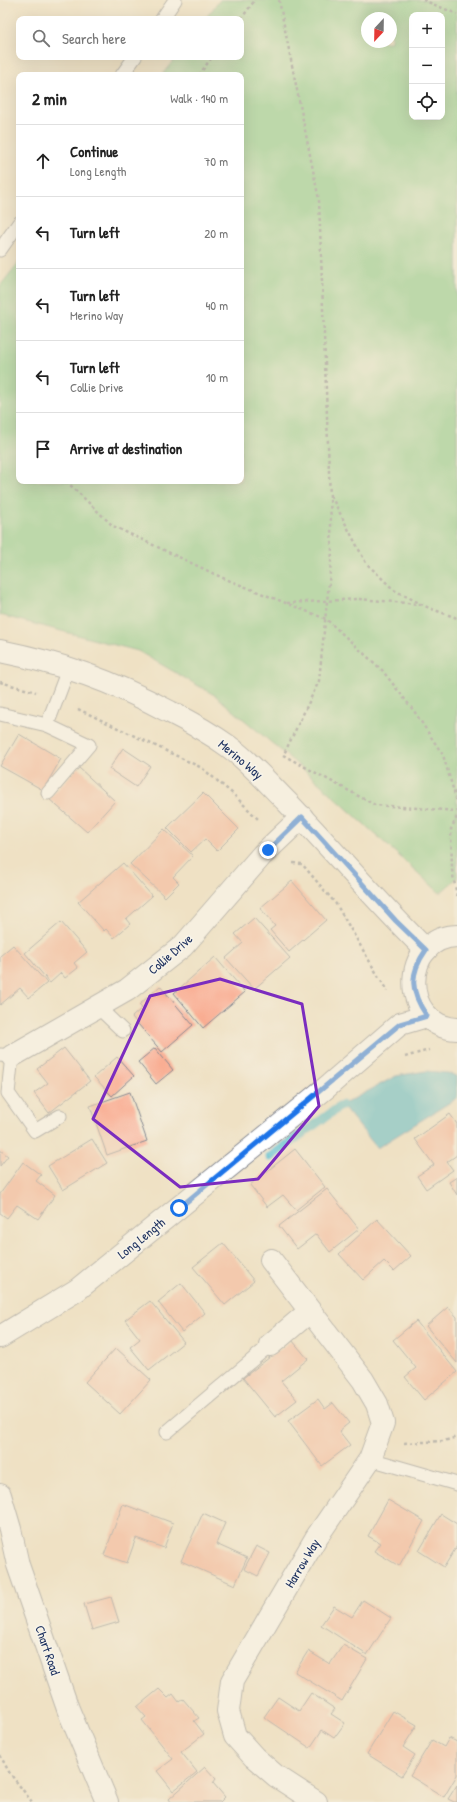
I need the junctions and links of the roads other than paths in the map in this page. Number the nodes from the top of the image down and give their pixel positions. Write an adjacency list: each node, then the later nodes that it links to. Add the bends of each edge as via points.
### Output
1 (175, 0): 2 (lane)
2 (164, 16)
3 (133, 60): 4 (lane)
4 (124, 72)
5 (16, 227): 6 (lane)
6 (0, 250)
7 (0, 651): 8 (street, Merino Way)
8 (69, 667): 10 (lane); 12 (street, Merino Way, via 137,694 202,728 229,746)
9 (0, 714): 10 (lane)
10 (47, 725): 11 (lane, via 89,745)
11 (48, 793)
12 (302, 817): 14 (street, Merino Way, via 396,921); 15 (street, Collie Drive, via 262,855 183,946 127,990)
13 (457, 936): 14 (street, via 451,936)
14 (426, 950): 16 (street, via 418,962 414,990 418,1004)
15 (99, 1008): 18 (lane); 19 (street, Collie Drive)
16 (427, 1016): 17 (street, via 438,1024); 23 (street, Long Length, via 400,1024 327,1087 77,1290)
17 (457, 1029)
18 (123, 1031)
19 (6, 1056): 20 (lane, via 8,1093 35,1131)
20 (60, 1116)
21 (271, 1260): 22 (street, Harrow Way)
22 (310, 1312): 24 (street); 26 (street, Harrow Way, via 363,1380 377,1404 383,1424)
23 (0, 1337)
24 (270, 1345): 25 (lane)
25 (167, 1432)
26 (373, 1452): 27 (lane); 30 (street, Harrow Way, via 316,1538 232,1682 228,1711 235,1736 276,1776)
27 (457, 1484)
28 (0, 1495): 29 (street, Chart Road, via 20,1572 68,1709)
29 (107, 1802)
30 (316, 1802)

